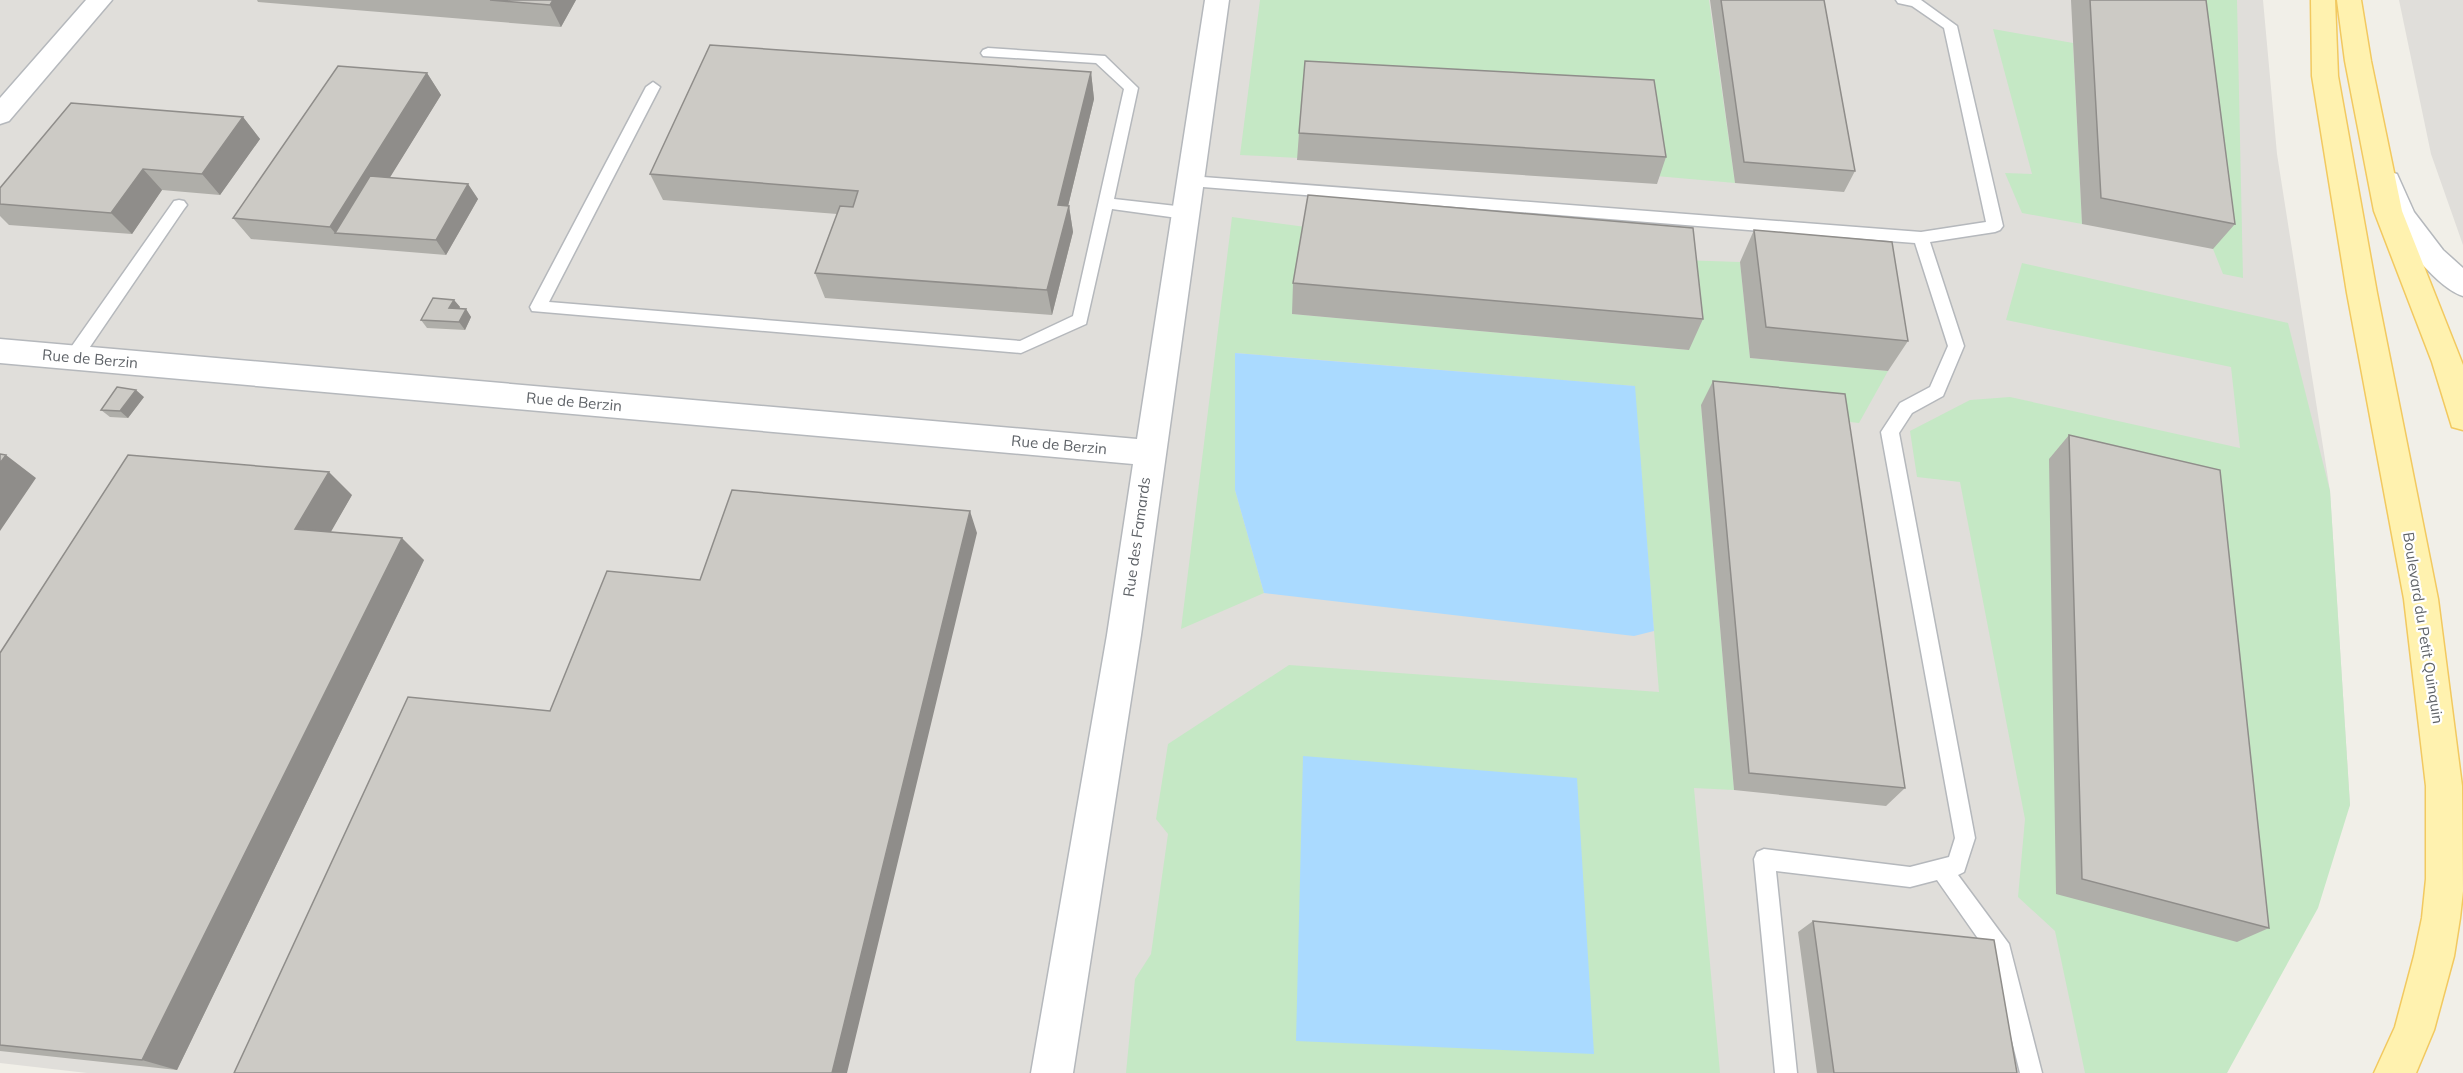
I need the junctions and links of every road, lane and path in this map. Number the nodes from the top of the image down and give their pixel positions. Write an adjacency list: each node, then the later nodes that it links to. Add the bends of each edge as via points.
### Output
1 (99, 0): 8 (street)
2 (1217, 0): 10 (street, Rue des Famards)
3 (1903, 0): 14 (lane, via 1916,3 1950,26 1995,226)
4 (2323, 0): 27 (main road, Boulevard du Petit Quinquin, via 2325,76 2421,599 2444,786 2445,879 2441,918 2414,1030)
5 (2349, 0): 9 (main road)
6 (988, 52): 11 (lane, via 1100,59 1131,88)
7 (653, 87): 11 (lane, via 538,307 1021,347 1080,320)
8 (0, 115)
9 (2378, 160): 15 (street, via 2402,216 2433,257); 18 (main road, via 2388,211 2446,362)
10 (1190, 181): 13 (street, Rue des Famards); 14 (lane)
11 (1106, 203): 13 (lane)
12 (179, 205): 17 (lane)
13 (1185, 213): 19 (street, Rue des Famards)
14 (1921, 238): 20 (lane, via 1956,346 1937,391 1906,408 1890,432 1965,838 1957,865)
15 (2463, 285)
16 (0, 351): 17 (street, Rue de Berzin)
17 (73, 358): 19 (street, Rue de Berzin)
18 (2463, 418)
19 (1149, 453): 21 (street, Rue des Famards, via 1124,635)
20 (1941, 869): 25 (lane, via 1910,876 1764,859); 26 (lane, via 2001,952)
21 (1062, 1015): 22 (street); 23 (street, Rue des Famards); 24 (street)
22 (1042, 1073)
23 (1052, 1073)
24 (1071, 1073)
25 (1786, 1073)
26 (2031, 1073)
27 (2395, 1073)

